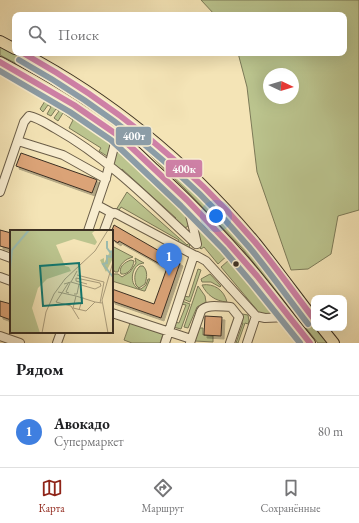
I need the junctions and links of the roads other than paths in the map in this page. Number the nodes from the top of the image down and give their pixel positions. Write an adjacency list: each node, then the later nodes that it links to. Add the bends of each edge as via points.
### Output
1 (0, 41): 2 (main road)
2 (12, 47)
3 (29, 56): 25 (main road, via 103,101 174,158 210,192 255,242)
4 (0, 62): 5 (main road, via 50,90)
5 (117, 135): 7 (lane); 10 (main road)
6 (18, 141): 7 (lane, via 24,122 29,116 65,134); 8 (lane, via 63,155); 9 (lane)
7 (109, 165): 8 (lane); 15 (lane)
8 (106, 179): 11 (lane)
9 (0, 192)
10 (184, 195): 15 (lane); 28 (main road, via 241,257)
11 (97, 205): 12 (lane); 13 (lane)
12 (112, 213): 14 (lane); 17 (lane)
13 (88, 230)
14 (104, 230)
15 (196, 244): 17 (lane)
16 (0, 254): 18 (lane)
17 (196, 256): 21 (lane, via 206,261); 30 (lane)
18 (10, 258)
19 (0, 276): 20 (lane)
20 (10, 281)
21 (237, 296): 22 (lane); 23 (lane)
22 (231, 307): 27 (lane); 33 (lane, via 202,308)
23 (249, 309): 26 (lane); 27 (lane, via 240,313)
24 (113, 313): 30 (lane)
25 (311, 315)
26 (256, 316): 28 (lane); 38 (lane)
27 (239, 317): 37 (lane)
28 (288, 317): 39 (main road)
29 (324, 331): 40 (main road)
30 (169, 332): 33 (lane); 36 (lane)
31 (61, 333): 35 (lane)
32 (0, 336): 34 (lane)
33 (191, 341)
34 (20, 343)
35 (57, 343)
36 (165, 343)
37 (230, 343)
38 (247, 343)
39 (310, 343)
40 (334, 343)

